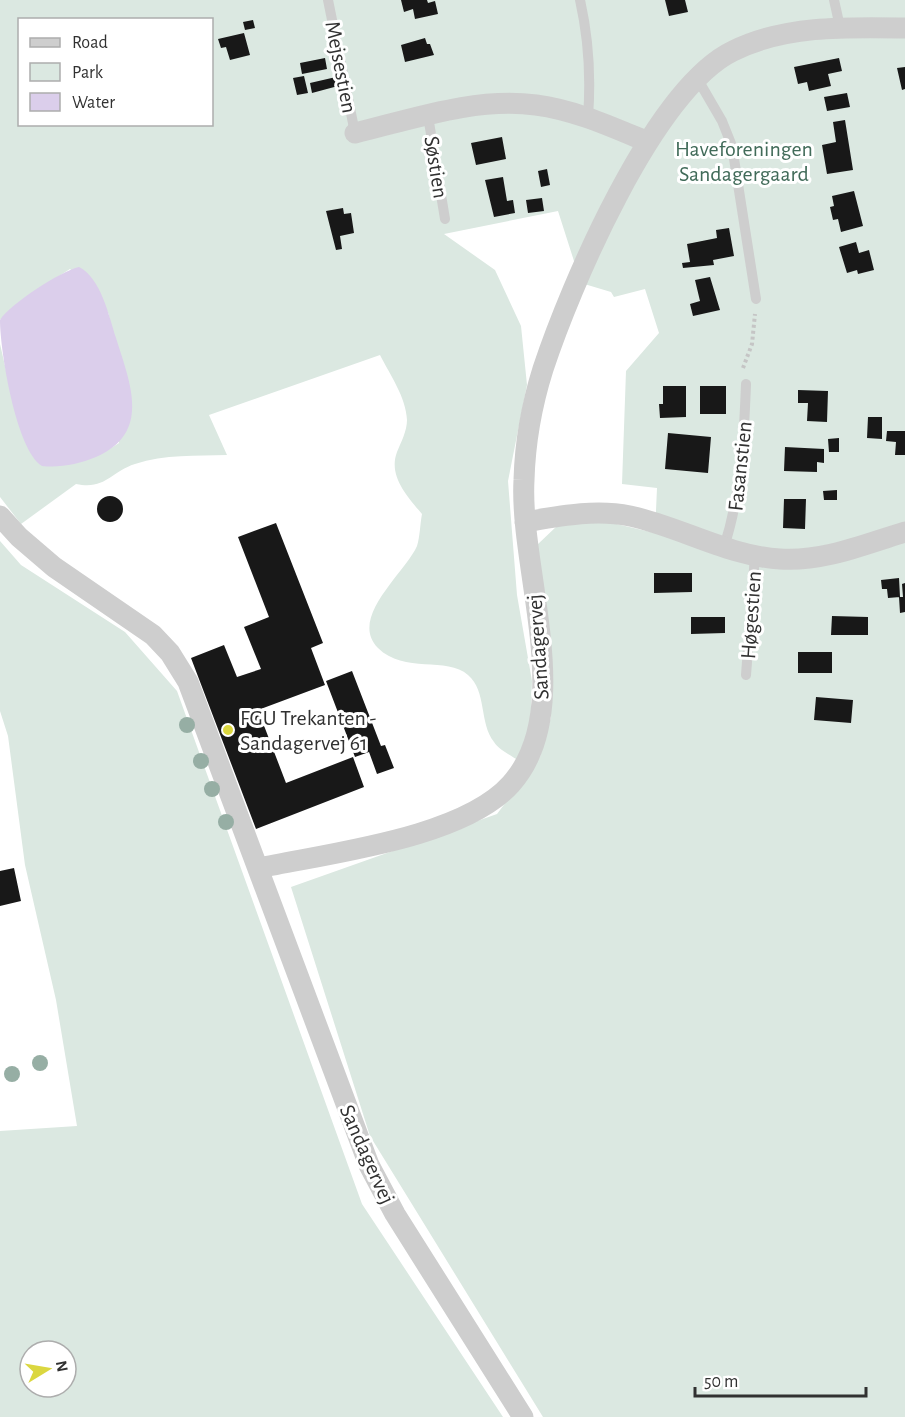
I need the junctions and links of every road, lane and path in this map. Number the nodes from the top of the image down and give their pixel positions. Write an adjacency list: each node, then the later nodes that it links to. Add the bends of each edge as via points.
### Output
1 (328, 0): 9 (lane, Mejsestien)
2 (580, 0): 8 (lane, via 591,75)
3 (834, 0): 4 (lane)
4 (840, 27): 5 (street, Sandagervej); 6 (street, Sandagervej, via 784,34 732,51)
5 (905, 28)
6 (697, 78): 10 (street, Sandagervej); 12 (lane, via 732,146)
7 (428, 116): 8 (street, via 481,104 524,104); 9 (street); 11 (lane, Søstien)
8 (588, 117): 10 (street)
9 (355, 133)
10 (648, 142): 15 (street, Sandagervej, via 599,231 542,372 528,437 523,482)
11 (445, 219)
12 (756, 299): 13 (path, via 752,344 744,362)
13 (746, 384): 17 (lane, Fasanstien, via 733,520)
14 (0, 516): 20 (street, Sandagervej, via 54,567 153,635 170,653 188,682)
15 (525, 522): 17 (street, via 579,513 627,516); 20 (street, Sandagervej, via 544,693 534,748 521,771 482,810 444,826)
16 (905, 532): 18 (street, via 805,559)
17 (724, 547): 18 (street)
18 (755, 556): 19 (lane, Høgestien)
19 (746, 675)
20 (260, 868): 21 (street, Sandagervej, via 369,1165 395,1214)
21 (523, 1417)

